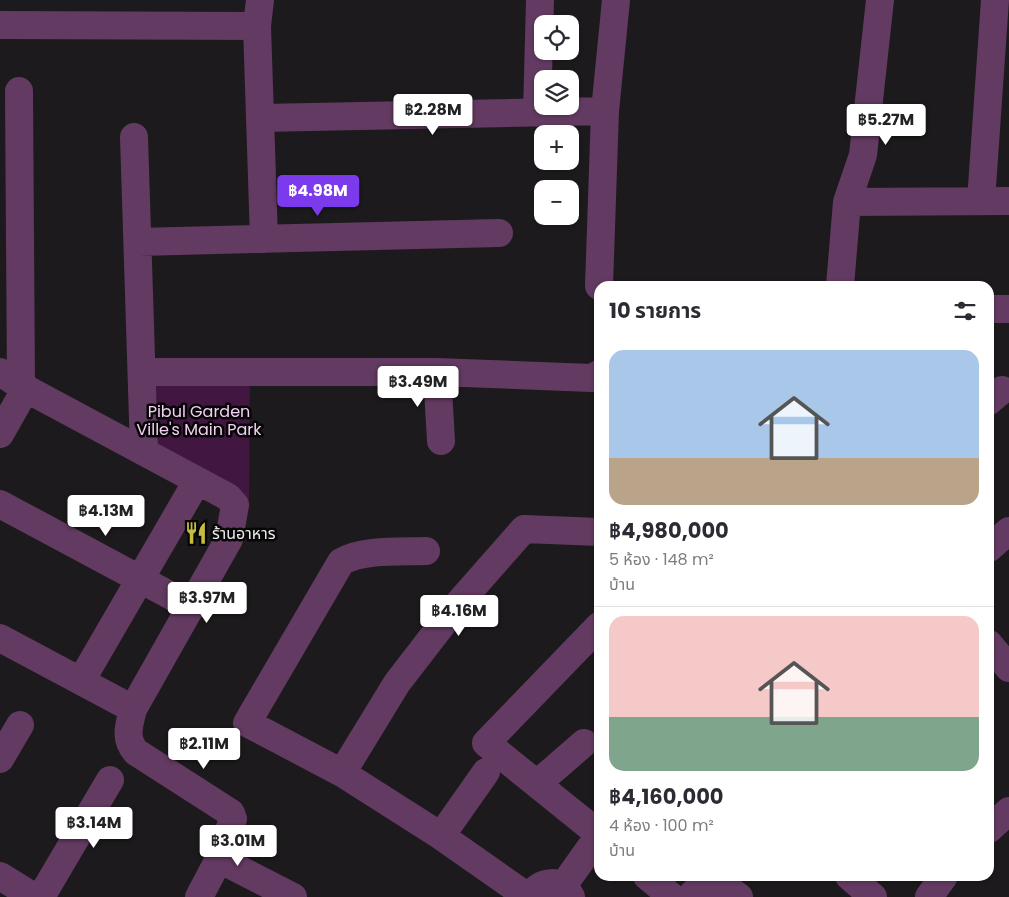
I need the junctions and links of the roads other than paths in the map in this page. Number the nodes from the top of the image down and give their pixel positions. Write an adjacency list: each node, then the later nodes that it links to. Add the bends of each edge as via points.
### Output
1 (540, 0): 7 (street)
2 (616, 0): 9 (street)
3 (880, 0): 16 (street, via 863,154)
4 (995, 0): 15 (street)
5 (259, 13): 6 (street); 12 (street)
6 (0, 24)
7 (538, 70)
8 (19, 91): 27 (street)
9 (605, 111): 10 (street); 20 (street)
10 (579, 112)
11 (534, 113): 12 (street)
12 (261, 118): 18 (street)
13 (134, 137): 19 (street)
14 (1009, 200): 15 (street)
15 (980, 201): 16 (street)
16 (847, 202): 21 (street)
17 (499, 233): 18 (street)
18 (264, 239): 19 (street)
19 (138, 242): 24 (street)
20 (599, 281)
21 (840, 281)
22 (994, 309): 23 (street)
23 (1009, 309)
24 (142, 372): 25 (street); 30 (street)
25 (437, 372): 26 (street); 29 (street)
26 (594, 377)
27 (15, 382): 28 (street); 30 (street)
28 (0, 434)
29 (440, 441)
30 (144, 452): 31 (street)
31 (197, 481): 37 (street); 38 (street, via 228,497 235,504 235,514 229,539)
32 (0, 504): 37 (street)
33 (1009, 531): 35 (street)
34 (594, 532): 49 (street, via 524,530 458,604 397,683)
35 (994, 544)
36 (426, 551): 49 (street, via 360,555 341,562 247,724)
37 (140, 579): 38 (street); 43 (street)
38 (192, 607): 44 (street)
39 (594, 631): 51 (street, via 486,743)
40 (0, 638): 43 (street)
41 (994, 650): 42 (street)
42 (1009, 668)
43 (81, 681): 44 (street)
44 (133, 709): 56 (street, via 127,732 136,752 231,813 233,819)
45 (20, 725): 47 (street)
46 (584, 743): 51 (street)
47 (0, 759)
48 (486, 772): 54 (street)
49 (342, 774): 54 (street)
50 (110, 780): 64 (street)
51 (538, 783): 55 (street)
52 (1009, 811): 53 (street)
53 (994, 824)
54 (440, 836): 67 (street)
55 (594, 841): 62 (street)
56 (219, 858): 65 (street); 66 (street)
57 (0, 876): 63 (street)
58 (653, 881): 68 (street)
59 (854, 881): 70 (street)
60 (940, 881): 71 (street)
61 (699, 890): 69 (street, via 726,886)
62 (567, 892): 67 (street, via 546,883)
63 (34, 897)
64 (41, 897)
65 (199, 897)
66 (293, 897)
67 (529, 897)
68 (672, 897)
69 (739, 897)
70 (872, 897)
71 (929, 897)

